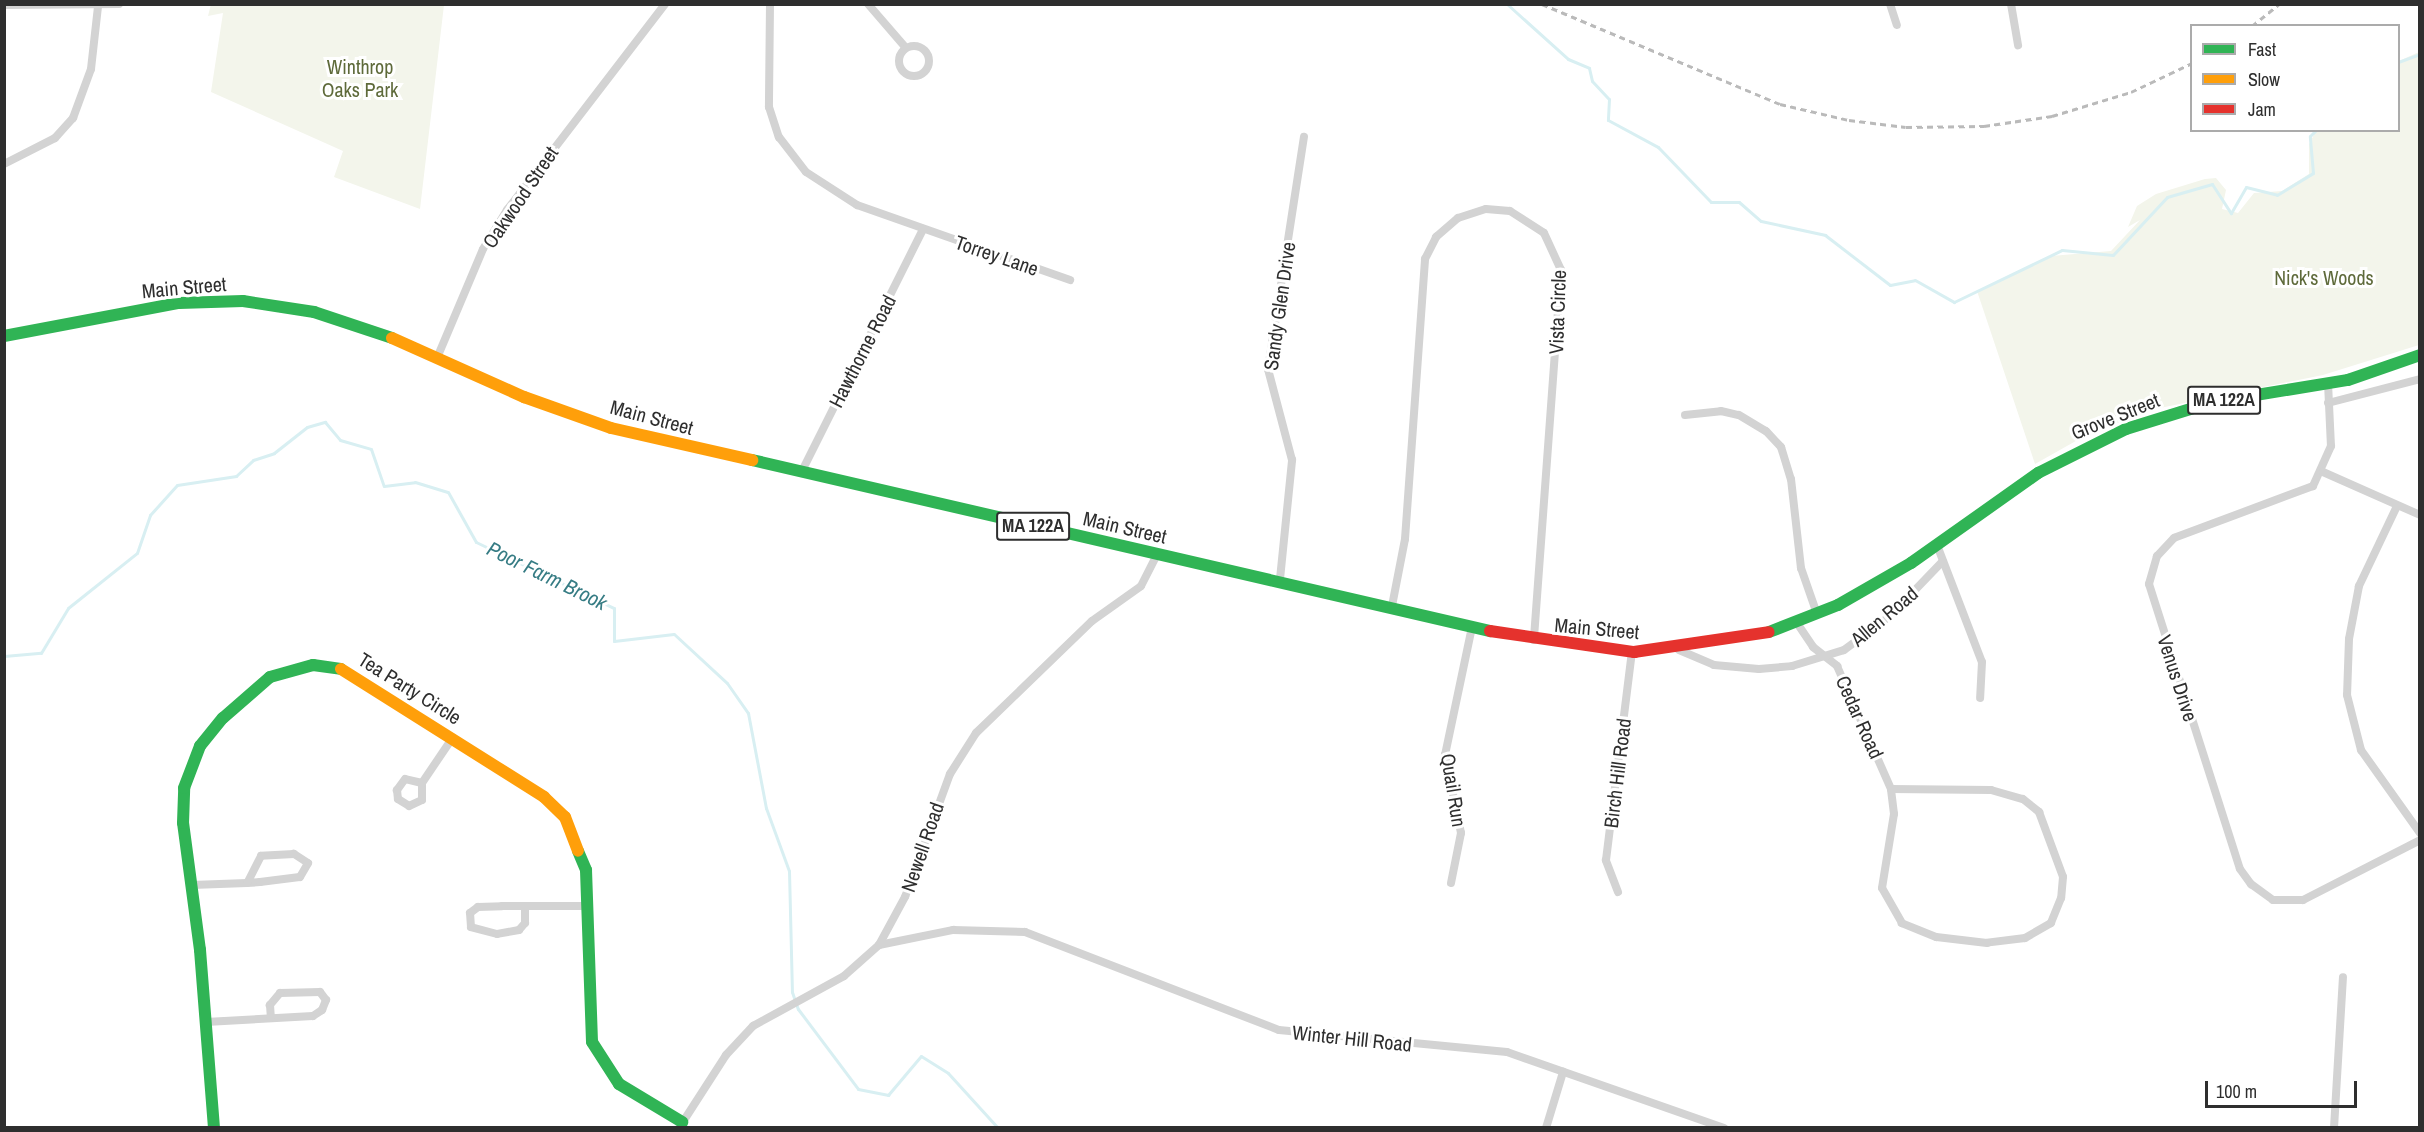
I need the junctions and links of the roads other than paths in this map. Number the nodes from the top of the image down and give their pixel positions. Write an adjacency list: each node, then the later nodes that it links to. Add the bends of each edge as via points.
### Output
1 (119, 4): 8 (street)
2 (665, 4): 18 (street, Oakwood Street, via 627,49 494,229)
3 (770, 4): 14 (street, Torrey Lane, via 769,107 787,149 829,191)
4 (868, 4): 11 (street)
5 (1890, 4): 9 (street)
6 (2011, 4): 10 (street)
7 (4, 5): 8 (street)
8 (98, 7): 13 (street, via 91,69 73,118 55,138)
9 (1897, 25)
10 (2018, 45)
11 (906, 48)
12 (1304, 137): 31 (street, Sandy Glen Drive, via 1268,369 1270,390 1292,460)
13 (4, 164)
14 (923, 230): 15 (street, Torrey Lane); 23 (street, Hawthorne Road)
15 (1070, 280)
16 (4, 336): 18 (main road, Main Street / MA 122A, via 158,306 243,301 338,318)
17 (2420, 355): 20 (main road, Grove Street / MA 122A)
18 (437, 358): 23 (main road, Main Street / MA 122A, via 612,428)
19 (2420, 380): 21 (street)
20 (2328, 383): 21 (street, Venus Drive); 25 (main road, Grove Street / MA 122A, via 2191,408 2106,437)
21 (2328, 403): 24 (street, Venus Drive, via 2331,446)
22 (1685, 414): 33 (street, via 1721,411 1739,415 1766,430 1781,447 1791,479 1801,568)
23 (801, 472): 29 (main road, Main Street / MA 122A)
24 (2322, 472): 26 (street); 45 (street, Venus Drive, via 2313,486 2296,495 2193,528 2166,544 2157,556 2149,584 2240,869 2251,884 2273,900 2303,900)
25 (2038, 474): 28 (main road, Main Street / MA 122A)
26 (2397, 506): 27 (street); 44 (street, via 2359,586 2349,639 2346,695 2361,750)
27 (2420, 515)
28 (1937, 544): 30 (street); 33 (main road, Main Street / MA 122A, via 1879,584)
29 (1156, 554): 31 (main road, Main Street / MA 122A); 52 (street, Newell Road, via 1144,584 1092,621 976,733 950,774 902,905)
30 (1943, 561): 39 (street, Allen Road, via 1870,633); 40 (street, via 1982,662)
31 (1280, 579): 32 (main road, Main Street / MA 122A)
32 (1392, 606): 35 (main road, Main Street / MA 122A); 36 (street, Vista Circle, via 1405,539 1425,259 1436,237 1458,218 1486,209 1510,211 1544,233 1561,270)
33 (1817, 614): 34 (main road, Main Street / MA 122A)
34 (1797, 623): 37 (main road, Main Street / MA 122A); 39 (street, Cedar Road, via 1813,647)
35 (1472, 627): 36 (main road, Main Street / MA 122A); 47 (street, Quail Run, via 1445,755 1461,833)
36 (1534, 640): 38 (main road, Main Street / MA 122A)
37 (1679, 650): 38 (main road, Main Street / MA 122A); 39 (street, Allen Road, via 1699,661 1740,668 1782,668)
38 (1632, 652): 49 (street, Birch Hill Road, via 1606,860)
39 (1826, 656): 43 (street, Cedar Road, via 1844,679)
40 (1980, 698)
41 (453, 737): 42 (street); 48 (main road, Tea Party Circle, via 339,668 305,666 270,677 217,725 189,770 182,814); 51 (main road, Tea Party Circle, via 544,797 565,817 584,861)
42 (422, 783)
43 (1891, 789): 43 (street, Cedar Road, via 1894,814 1882,888 1902,923 1936,937 1987,943 2025,938 2051,923 2061,898 2061,863 2045,820 2032,804 1991,790)
44 (2420, 833)
45 (2420, 840)
46 (247, 883): 46 (street, via 300,877 308,863 294,854 261,856); 48 (street)
47 (1451, 883)
48 (192, 885): 55 (main road, Tea Party Circle)
49 (1618, 892)
50 (525, 906): 50 (street, via 478,907 470,913 471,927 497,934 519,930 525,923); 51 (street)
51 (586, 906): 57 (main road, Tea Party Circle, via 588,1020 594,1048 619,1084)
52 (879, 945): 56 (street, Winter Hill Road, via 944,931 1015,930 1058,942 1278,1030 1499,1051); 57 (street, Newell Road, via 844,976 798,999 738,1040)
53 (2343, 978): 61 (street)
54 (271, 1018): 54 (street, via 313,1016 322,1010 326,1000 320,992 280,993 270,1005); 55 (street)
55 (206, 1022): 58 (main road, Tea Party Circle)
56 (1563, 1072): 59 (street); 60 (street, Winter Hill Road)
57 (681, 1125)
58 (214, 1128)
59 (1546, 1128)
60 (1724, 1128)
61 (2334, 1128)

